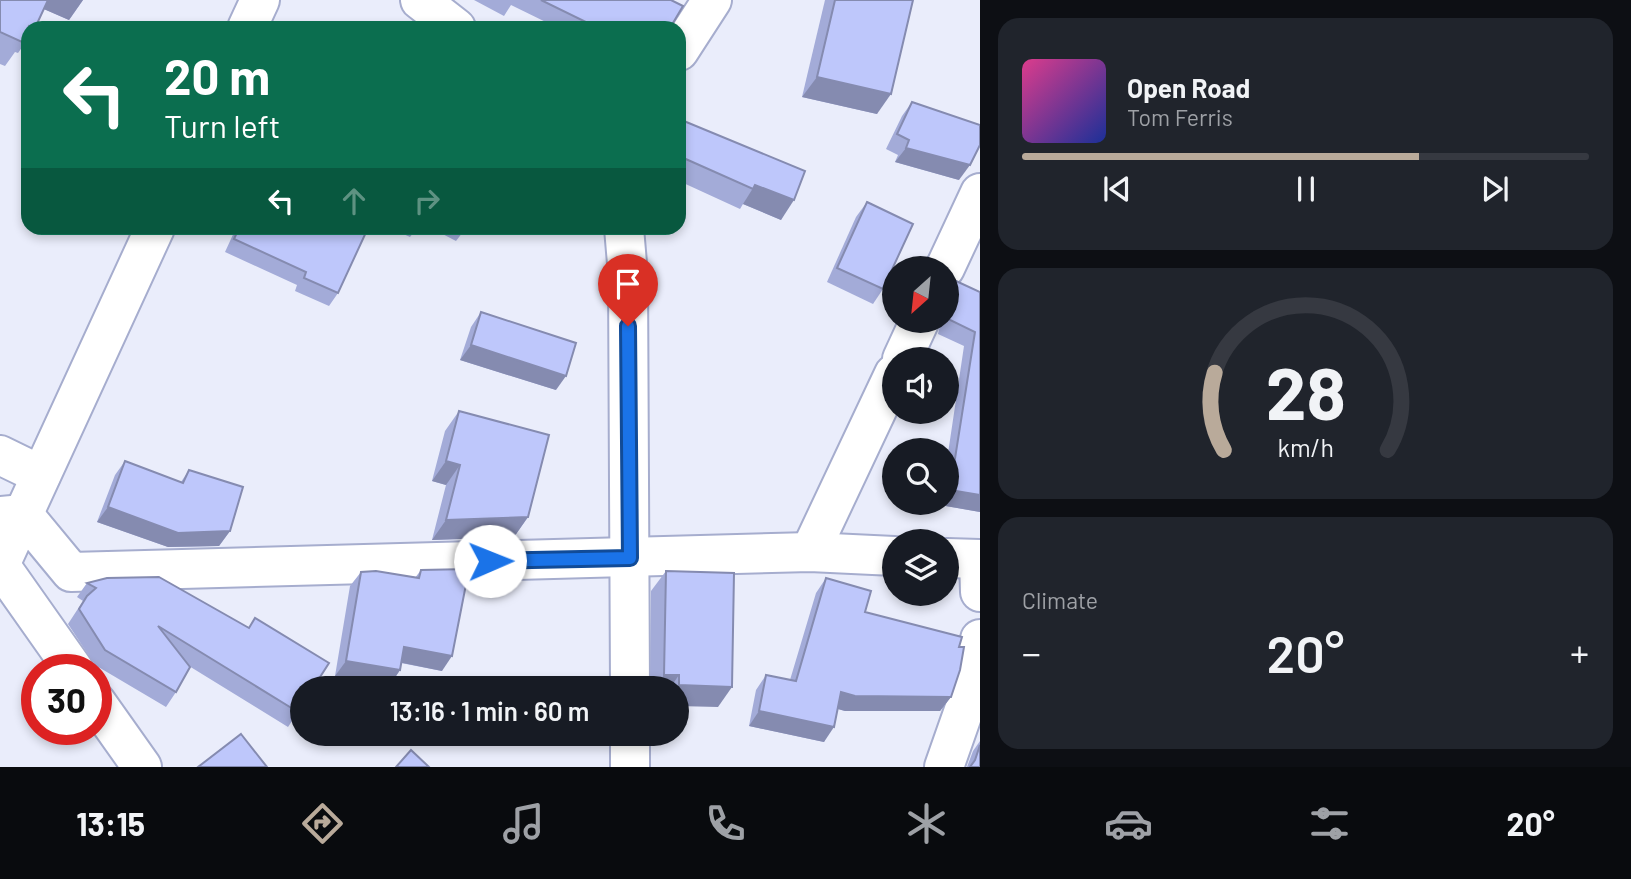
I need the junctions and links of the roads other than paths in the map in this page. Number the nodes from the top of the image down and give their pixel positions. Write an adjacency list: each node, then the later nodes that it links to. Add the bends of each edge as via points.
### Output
1 (260, 0): 4 (street)
2 (420, 0): 5 (street)
3 (712, 0): 6 (street)
4 (250, 21)
5 (447, 21)
6 (686, 40)
7 (980, 193): 10 (street)
8 (152, 235): 13 (street)
9 (625, 235): 17 (street)
10 (951, 256)
11 (882, 399): 15 (street)
12 (0, 455): 13 (street)
13 (41, 475): 14 (street)
14 (11, 515): 17 (street, via 71,572); 20 (street)
15 (810, 552): 16 (street); 17 (street)
16 (882, 555)
17 (630, 558): 24 (street)
18 (959, 558): 19 (street)
19 (980, 559): 21 (street)
20 (0, 565): 23 (street)
21 (980, 592)
22 (980, 639): 29 (street, via 971,691)
23 (63, 654)
24 (630, 676)
25 (112, 725): 27 (street)
26 (630, 746): 28 (street)
27 (142, 767)
28 (630, 767)
29 (944, 767)

